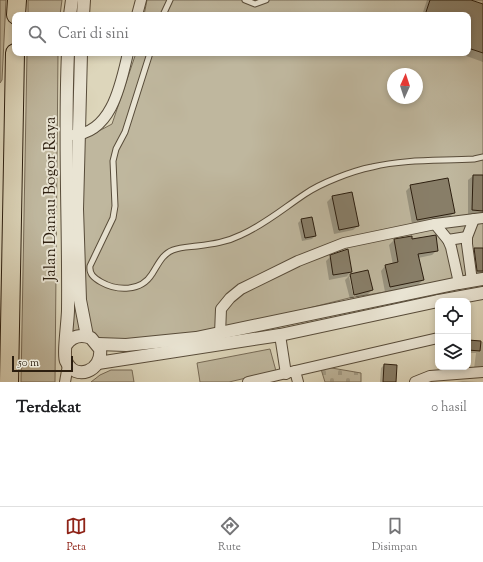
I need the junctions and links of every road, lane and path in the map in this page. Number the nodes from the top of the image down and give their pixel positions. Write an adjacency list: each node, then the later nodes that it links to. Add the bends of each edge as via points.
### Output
1 (17, 0): 8 (highway)
2 (72, 0): 9 (street)
3 (84, 0): 10 (street)
4 (142, 0): 11 (street)
5 (170, 0): 12 (lane)
6 (245, 0): 7 (lane, via 255,4)
7 (266, 0)
8 (16, 12)
9 (70, 12)
10 (83, 12)
11 (138, 12)
12 (164, 12)
13 (15, 56): 29 (highway)
14 (68, 56): 18 (street, Jalan Danau Bogor Raya)
15 (80, 56): 18 (street, Jalan Danau Bogor Raya)
16 (127, 56): 18 (street, via 110,111 103,119)
17 (149, 56): 19 (lane, via 113,161 113,218 90,266 92,276 120,290 129,289 149,279 168,252 231,240 278,214 314,188 362,170 391,164)
18 (72, 135): 32 (street, Jalan Danau Bogor Raya, via 78,209 80,300); 35 (street, Jalan Danau Bogor Raya)
19 (483, 157)
20 (478, 219): 21 (street); 22 (street)
21 (435, 224): 23 (street); 30 (street, via 344,243 298,261 241,289 221,309)
22 (467, 237): 23 (street); 24 (street)
23 (448, 240): 25 (street)
24 (478, 280): 25 (street)
25 (459, 283): 30 (street)
26 (483, 293): 27 (street)
27 (455, 298)
28 (435, 302): 31 (street)
29 (10, 332): 41 (highway); 42 (highway)
30 (220, 334): 34 (street, via 126,344)
31 (280, 335): 36 (street); 39 (street)
32 (87, 336): 34 (street); 35 (street, via 75,337)
33 (435, 339): 39 (street)
34 (98, 344): 36 (street)
35 (66, 346): 37 (street, via 64,358)
36 (98, 363): 37 (street, via 92,369 83,372)
37 (68, 365): 43 (street)
38 (483, 372): 40 (street)
39 (290, 373): 44 (street); 45 (street)
40 (447, 379): 46 (street, via 430,376)
41 (9, 382)
42 (16, 382)
43 (65, 382)
44 (248, 382)
45 (298, 382)
46 (415, 382)

